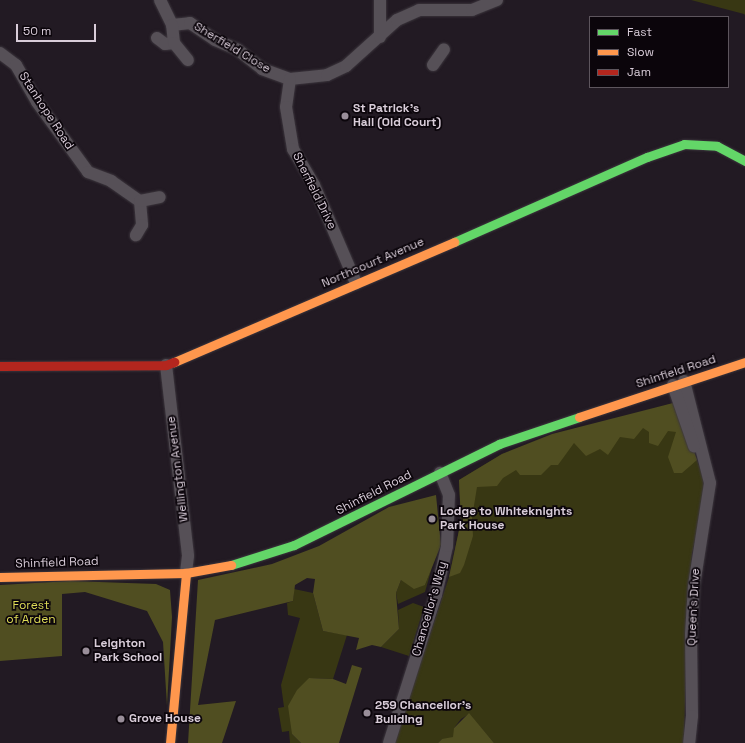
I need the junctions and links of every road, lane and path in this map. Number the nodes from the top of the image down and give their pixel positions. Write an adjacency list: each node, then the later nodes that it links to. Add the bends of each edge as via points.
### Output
1 (160, 0): 5 (street)
2 (380, 0): 6 (street)
3 (497, 0): 4 (street)
4 (470, 5): 6 (street, via 419,10 397,20)
5 (172, 25): 8 (street); 13 (street, Sherfield Close, via 190,23 215,40 238,50 262,69)
6 (380, 37): 13 (street, via 346,66 327,75)
7 (157, 38): 8 (street, via 165,44)
8 (174, 43): 11 (street)
9 (444, 49): 12 (street)
10 (0, 53): 16 (street, Stanhope Road, via 16,65 37,102 88,172 111,181)
11 (188, 60)
12 (433, 65)
13 (290, 79): 18 (street, Sherfield Drive, via 286,107 293,149 314,185)
14 (745, 161): 18 (street, Northcourt Avenue, via 717,146 684,144 647,157)
15 (160, 197): 16 (street)
16 (140, 201): 17 (street, via 142,226)
17 (136, 235)
18 (356, 283): 20 (street, Northcourt Avenue)
19 (745, 362): 22 (street, Shinfield Road)
20 (166, 365): 21 (street, Northcourt Avenue); 24 (street, Wellington Avenue, via 188,556)
21 (0, 366)
22 (679, 383): 23 (street, Shinfield Road, via 499,444); 28 (street, Queen's Drive, via 696,450 707,473 710,495 694,585)
23 (440, 473): 24 (street, Shinfield Road, via 355,518 294,545 206,571); 27 (street, Chancellor's Way, via 449,495 447,546 436,595)
24 (186, 573): 25 (street, Shinfield Road); 26 (street)
25 (0, 577)
26 (170, 743)
27 (389, 743)
28 (690, 743)

